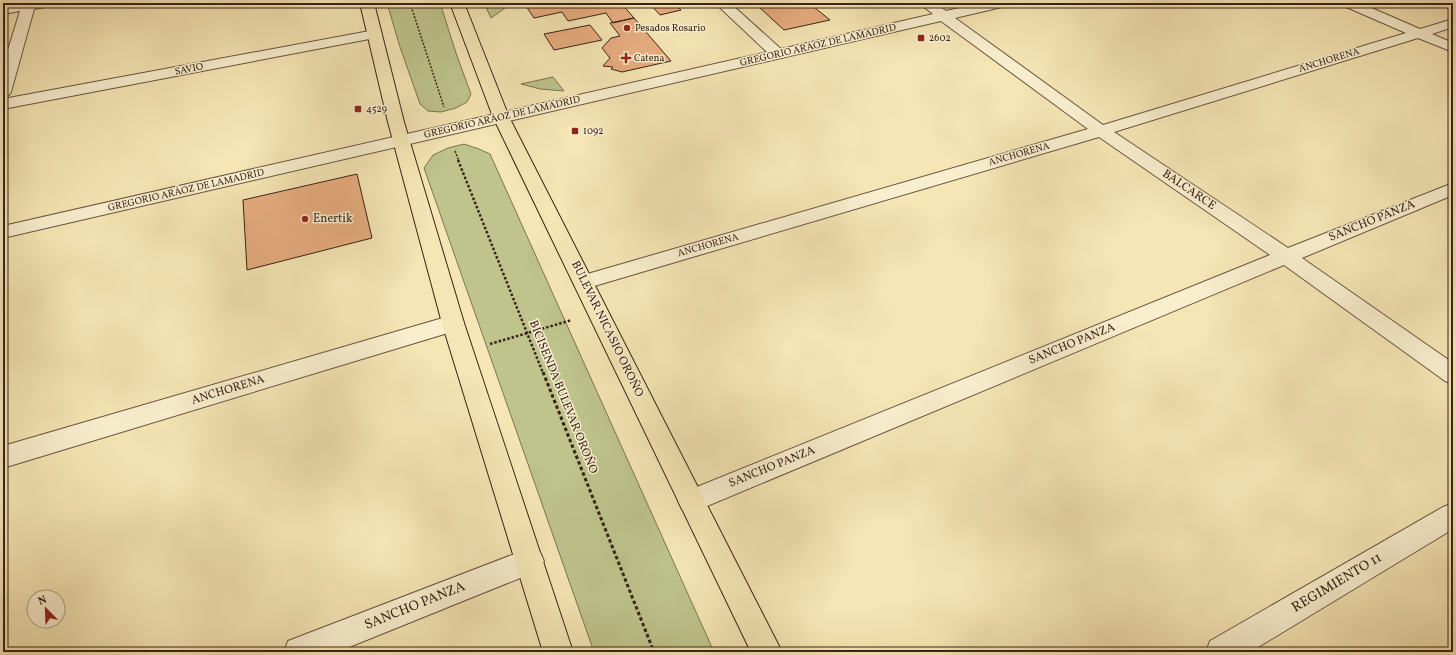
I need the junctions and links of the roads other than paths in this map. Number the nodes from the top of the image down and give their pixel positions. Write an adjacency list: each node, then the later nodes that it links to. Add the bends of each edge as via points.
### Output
1 (45, 3): 8 (street)
2 (367, 3): 13 (main road)
3 (457, 3): 18 (main road, BULEVAR NICASIO OROÑO)
4 (722, 3): 15 (street)
5 (926, 3): 10 (street, BALCARCE)
6 (1001, 3): 10 (street, GREGORIO ARÁOZ DE LAMADRID)
7 (1349, 3): 12 (street)
8 (28, 4): 9 (street); 16 (street)
9 (3, 10)
10 (945, 16): 15 (street, GREGORIO ARÁOZ DE LAMADRID); 19 (street, BALCARCE)
11 (1453, 22): 12 (street, ANCHORENA)
12 (1418, 33): 14 (street); 19 (street, ANCHORENA)
13 (375, 34): 17 (street, SAVIO); 20 (main road)
14 (1453, 48)
15 (778, 54): 18 (street, GREGORIO ARÁOZ DE LAMADRID)
16 (3, 92)
17 (3, 104)
18 (501, 117): 20 (street, GREGORIO ARÁOZ DE LAMADRID); 24 (main road, BULEVAR NICASIO OROÑO)
19 (1101, 130): 23 (street, BALCARCE); 24 (street, ANCHORENA)
20 (402, 140): 22 (street, GREGORIO ARÁOZ DE LAMADRID); 25 (main road)
21 (1453, 188): 23 (street, SANCHO PANZA)
22 (3, 232)
23 (1285, 256): 26 (street, BALCARCE); 28 (street, SANCHO PANZA)
24 (584, 282): 28 (main road, BULEVAR NICASIO OROÑO)
25 (453, 323): 27 (street, ANCHORENA); 30 (main road)
26 (1453, 375)
27 (3, 457)
28 (691, 500): 33 (main road, BULEVAR NICASIO OROÑO)
29 (1453, 514): 34 (street, REGIMIENTO 11)
30 (530, 561): 31 (street, SANCHO PANZA); 32 (main road)
31 (300, 652)
32 (558, 652)
33 (767, 652)
34 (1221, 652)

